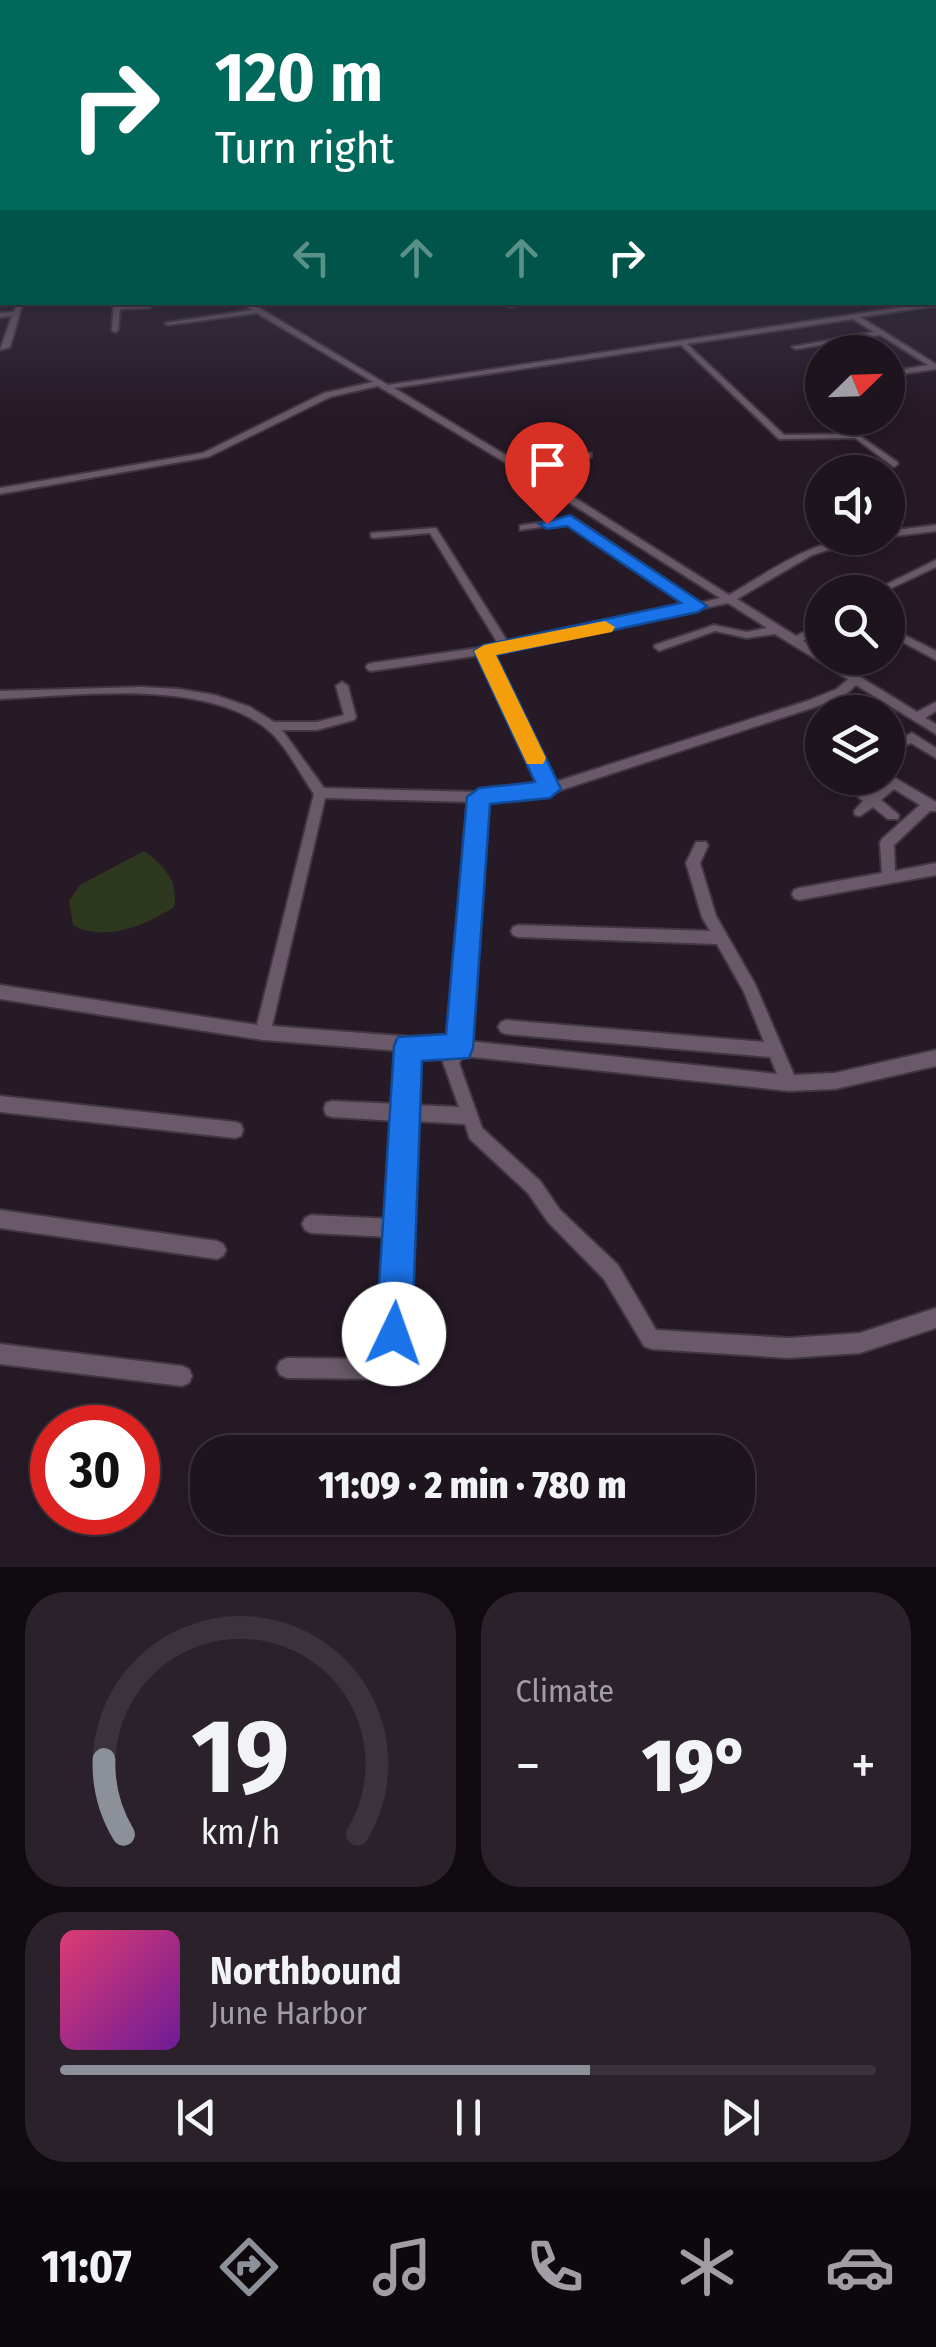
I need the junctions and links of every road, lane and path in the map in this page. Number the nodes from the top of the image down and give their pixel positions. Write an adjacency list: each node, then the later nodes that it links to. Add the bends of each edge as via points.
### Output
1 (19, 305): 7 (street)
2 (117, 305): 5 (street); 12 (street)
3 (248, 305): 6 (street)
4 (930, 305): 9 (street)
5 (149, 306)
6 (256, 310): 10 (street); 21 (street)
7 (16, 314): 8 (street); 11 (street)
8 (0, 315)
9 (855, 317): 14 (street); 15 (street)
10 (168, 323)
11 (11, 330): 13 (street); 17 (street, via 6,348)
12 (115, 330)
13 (0, 331)
14 (880, 333): 16 (street); 18 (street)
15 (684, 345): 21 (street); 24 (street, via 782,437 856,436)
16 (796, 347)
17 (0, 348)
18 (907, 349): 19 (street)
19 (935, 367): 20 (street)
20 (905, 371)
21 (384, 385): 25 (street, via 328,394 205,455); 26 (street)
22 (146, 449): 25 (street)
23 (588, 455): 26 (street)
24 (882, 455)
25 (150, 466): 27 (street)
26 (521, 468): 35 (street)
27 (0, 491)
28 (523, 528): 36 (street, via 570,520)
29 (936, 528): 30 (street)
30 (905, 532)
31 (374, 534): 42 (street, via 432,530)
32 (806, 555): 35 (street)
33 (936, 562): 34 (street)
34 (905, 578)
35 (728, 600): 36 (street); 37 (street)
36 (698, 606): 42 (street)
37 (776, 630): 40 (street); 41 (street, via 747,635 714,628)
38 (805, 636): 40 (street)
39 (905, 639): 44 (street)
40 (794, 642): 46 (street)
41 (659, 647)
42 (506, 648): 43 (street)
43 (484, 651): 45 (street); 55 (street)
44 (936, 656)
45 (372, 667)
46 (850, 677): 50 (street); 55 (street, via 841,692 811,704)
47 (342, 686): 51 (street, via 350,717 317,726)
48 (0, 695): 51 (street, via 158,690 246,708)
49 (936, 706): 50 (street)
50 (916, 718): 52 (street)
51 (272, 726): 57 (street)
52 (936, 730)
53 (905, 741): 54 (street, via 912,737)
54 (936, 754)
55 (550, 789): 60 (street)
56 (905, 789): 62 (street)
57 (320, 793): 60 (street); 73 (street)
58 (865, 795): 61 (street)
59 (876, 795): 61 (street)
60 (479, 797): 75 (street)
61 (872, 800): 63 (street); 64 (street)
62 (932, 805): 67 (street, via 887,843)
63 (860, 811)
64 (893, 815)
65 (701, 846): 70 (street, via 693,863)
66 (936, 868): 67 (street)
67 (890, 877): 68 (street)
68 (799, 894)
69 (518, 931): 70 (street)
70 (720, 938): 76 (street, via 750,989)
71 (0, 992): 73 (street)
72 (506, 1028): 76 (street)
73 (264, 1033): 74 (street)
74 (408, 1046): 75 (street); 81 (street)
75 (459, 1048): 78 (street); 82 (street, via 451,1062)
76 (773, 1050): 78 (street)
77 (936, 1058): 78 (street, via 835,1081)
78 (789, 1083)
79 (0, 1104): 83 (street)
80 (332, 1109): 81 (street)
81 (405, 1110): 82 (street); 86 (street)
82 (469, 1116): 88 (street, via 476,1133 611,1272 651,1340 789,1348 860,1343)
83 (234, 1130)
84 (0, 1219): 87 (street)
85 (311, 1224): 86 (street)
86 (400, 1228): 90 (street, via 392,1369)
87 (217, 1250)
88 (936, 1318)
89 (0, 1354): 91 (street)
90 (287, 1368)
91 (182, 1376)

